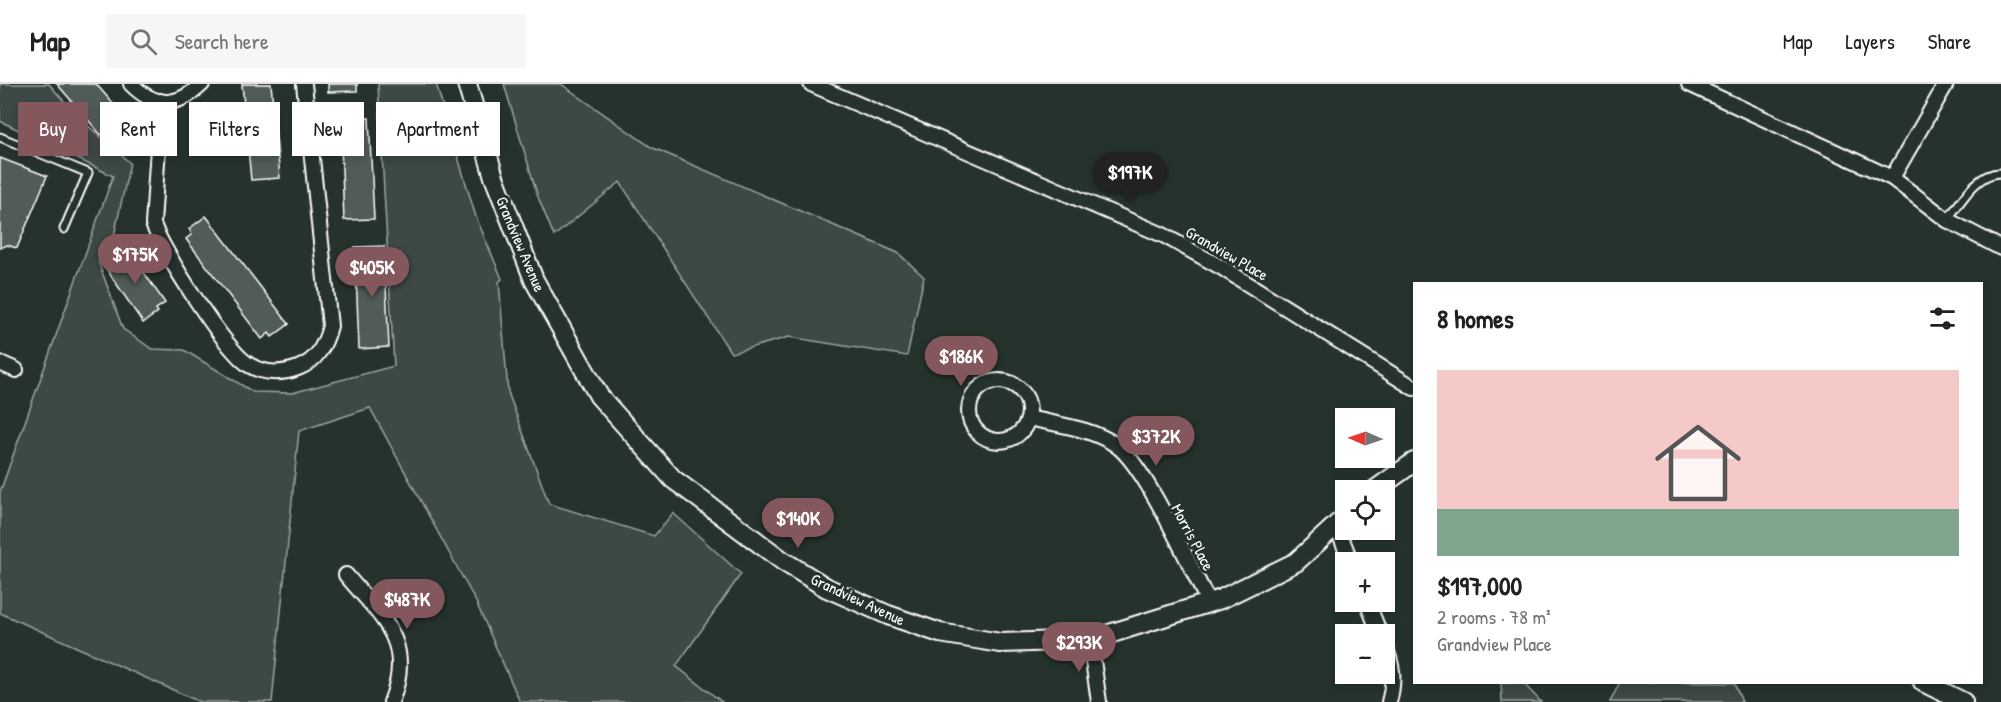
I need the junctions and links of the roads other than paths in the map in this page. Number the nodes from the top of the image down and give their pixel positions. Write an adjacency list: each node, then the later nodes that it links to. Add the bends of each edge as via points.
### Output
1 (131, 84): 8 (street, via 143,96)
2 (202, 84): 8 (street, via 185,99)
3 (304, 84): 8 (street, via 330,326 325,342 311,360 280,372 258,369 239,357 159,240 153,224)
4 (467, 84): 24 (main road, Grandview Avenue, via 494,177 534,280 599,396 673,479 783,561 827,588 888,615 940,633 1000,643)
5 (812, 84): 17 (street, Grandview Place, via 1163,235 1224,268)
6 (1689, 84): 11 (street)
7 (1946, 84): 11 (street)
8 (161, 101)
9 (0, 137): 13 (lane, via 88,173)
10 (2001, 173): 12 (lane, via 1987,174 1980,180)
11 (1892, 178): 12 (street)
12 (1947, 220): 14 (street)
13 (64, 228)
14 (2001, 248)
15 (0, 363): 16 (street)
16 (16, 370)
17 (1413, 387)
18 (1029, 418): 18 (street, via 1026,397 1013,384 991,382 971,401 972,422 984,437 992,440 1019,434); 23 (street, Morris Place, via 1094,433 1118,446 1141,473)
19 (1413, 463): 20 (main road)
20 (1390, 480)
21 (1335, 526): 23 (main road, Grandview Avenue, via 1296,562)
22 (346, 575): 27 (street, via 389,626 399,651 399,681)
23 (1209, 603): 24 (main road, Grandview Avenue)
24 (1090, 640): 28 (street)
25 (1394, 684): 29 (street)
26 (1927, 684): 30 (main road)
27 (391, 702)
28 (1098, 702)
29 (1389, 702)
30 (1963, 702)

